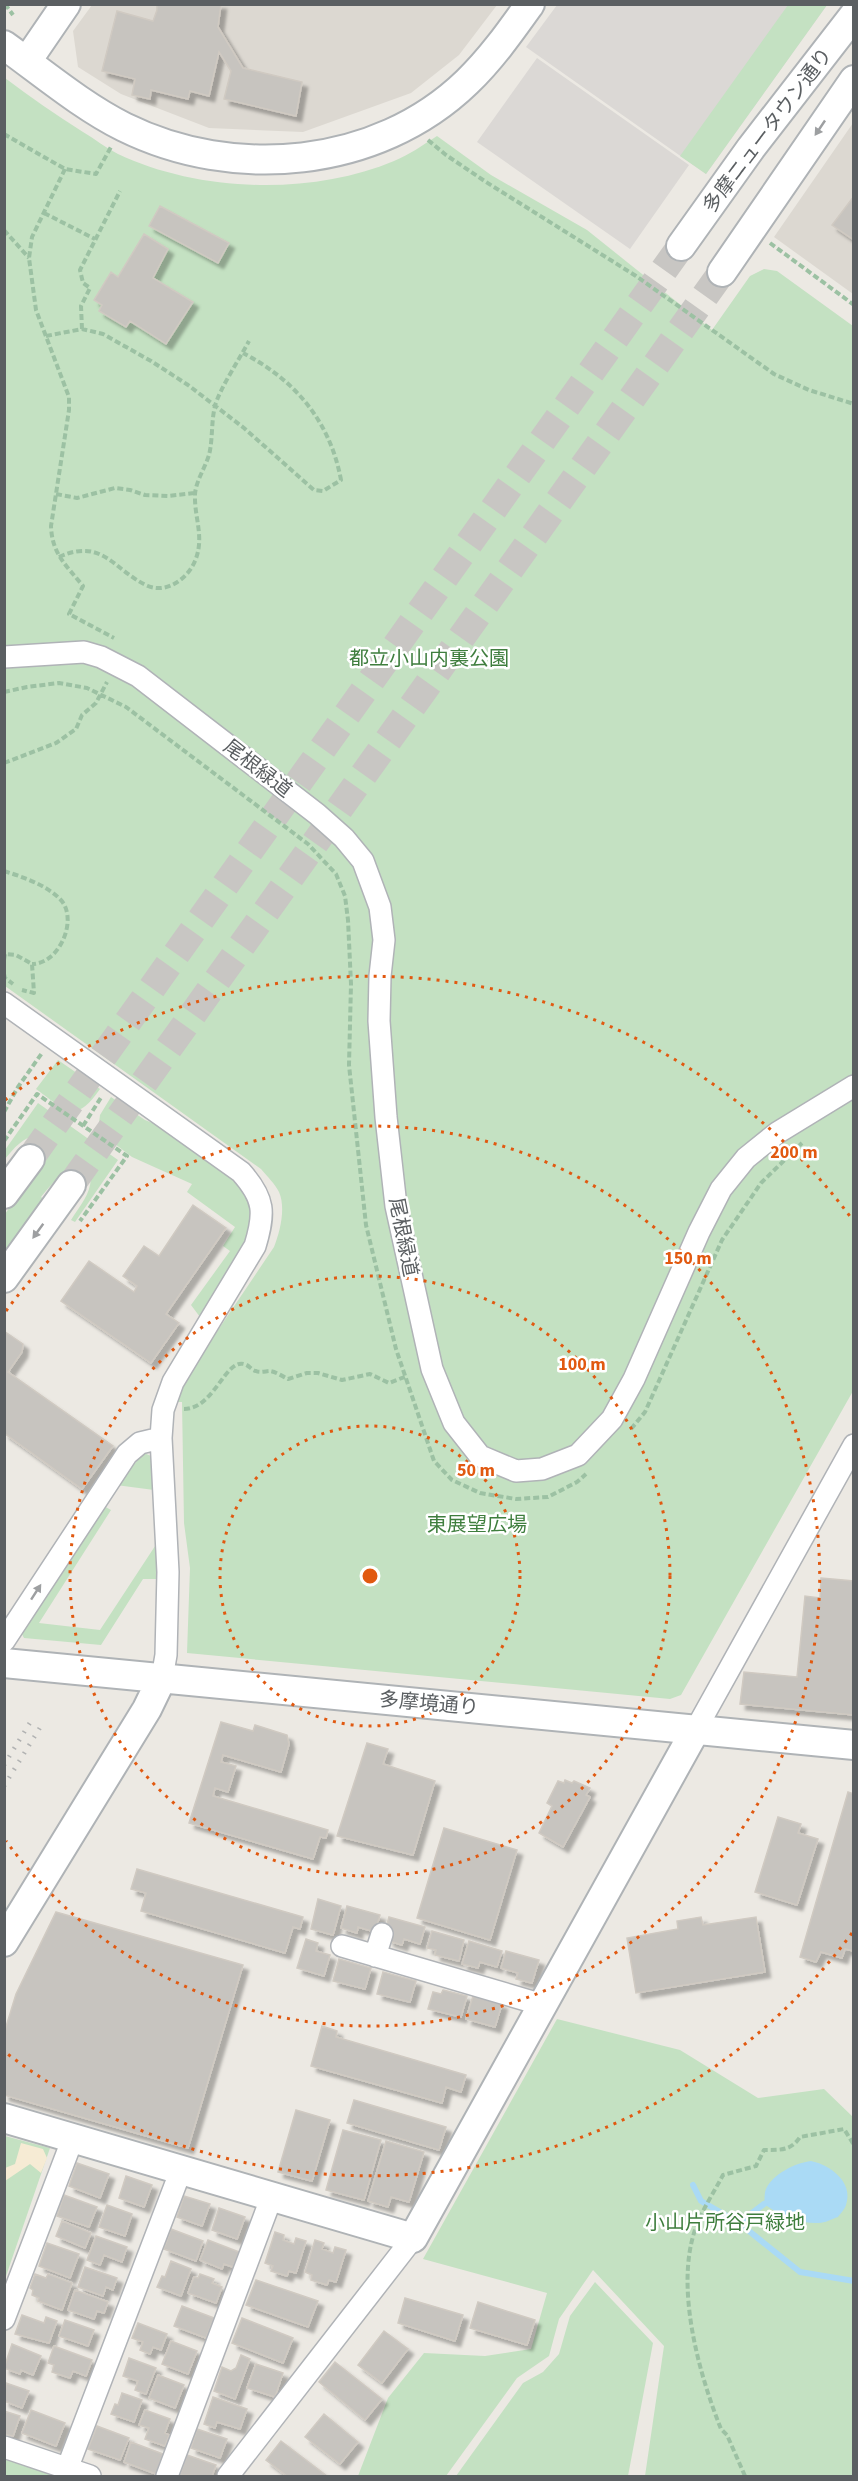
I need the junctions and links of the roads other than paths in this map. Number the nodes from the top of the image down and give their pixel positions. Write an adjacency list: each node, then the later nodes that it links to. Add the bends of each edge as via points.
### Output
1 (66, 4): 4 (street)
2 (530, 4): 4 (street, via 466,83 408,125 359,145 307,157 224,157 169,146 102,115)
3 (854, 15): 6 (street, 多摩ニュータウン通り)
4 (16, 53)
5 (854, 80): 7 (street, 多摩ニュータウン通り, one-way to 7)
6 (681, 246)
7 (722, 272)
8 (4, 657): 10 (street, 尾根緑道, via 84,652 138,676 317,814 363,861 380,907 384,939 380,976 382,1064 396,1206 405,1252 432,1369 454,1423 480,1456 516,1471 542,1469 578,1455 612,1419 634,1379 721,1189 746,1158 777,1133)
9 (4, 1004): 15 (street, via 241,1172 262,1202 262,1224 255,1246 173,1382)
10 (854, 1086)
11 (30, 1159): 13 (street)
12 (71, 1185): 14 (street, one-way to 14)
13 (4, 1194)
14 (4, 1278)
15 (161, 1438): 17 (street, one-way to 15, via 127,1454 140,1443); 19 (street, via 168,1572)
16 (854, 1445): 20 (street)
17 (4, 1641)
18 (4, 1663): 19 (street, 多摩境通り)
19 (162, 1678): 20 (street, 多摩境通り); 23 (street, via 147,1709)
20 (696, 1729): 21 (street, 多摩境通り); 26 (street)
21 (854, 1745)
22 (382, 1934): 25 (street)
23 (4, 1942)
24 (342, 1946): 25 (street)
25 (375, 1956): 26 (street)
26 (543, 2005): 31 (street)
27 (4, 2118): 28 (street)
28 (73, 2138): 29 (street); 32 (street)
29 (181, 2170): 30 (street); 34 (street)
30 (272, 2196): 31 (street); 36 (street)
31 (413, 2238): 37 (street)
32 (4, 2319)
33 (4, 2447): 34 (street)
34 (67, 2469): 35 (street)
35 (90, 2476)
36 (167, 2476)
37 (228, 2476)

